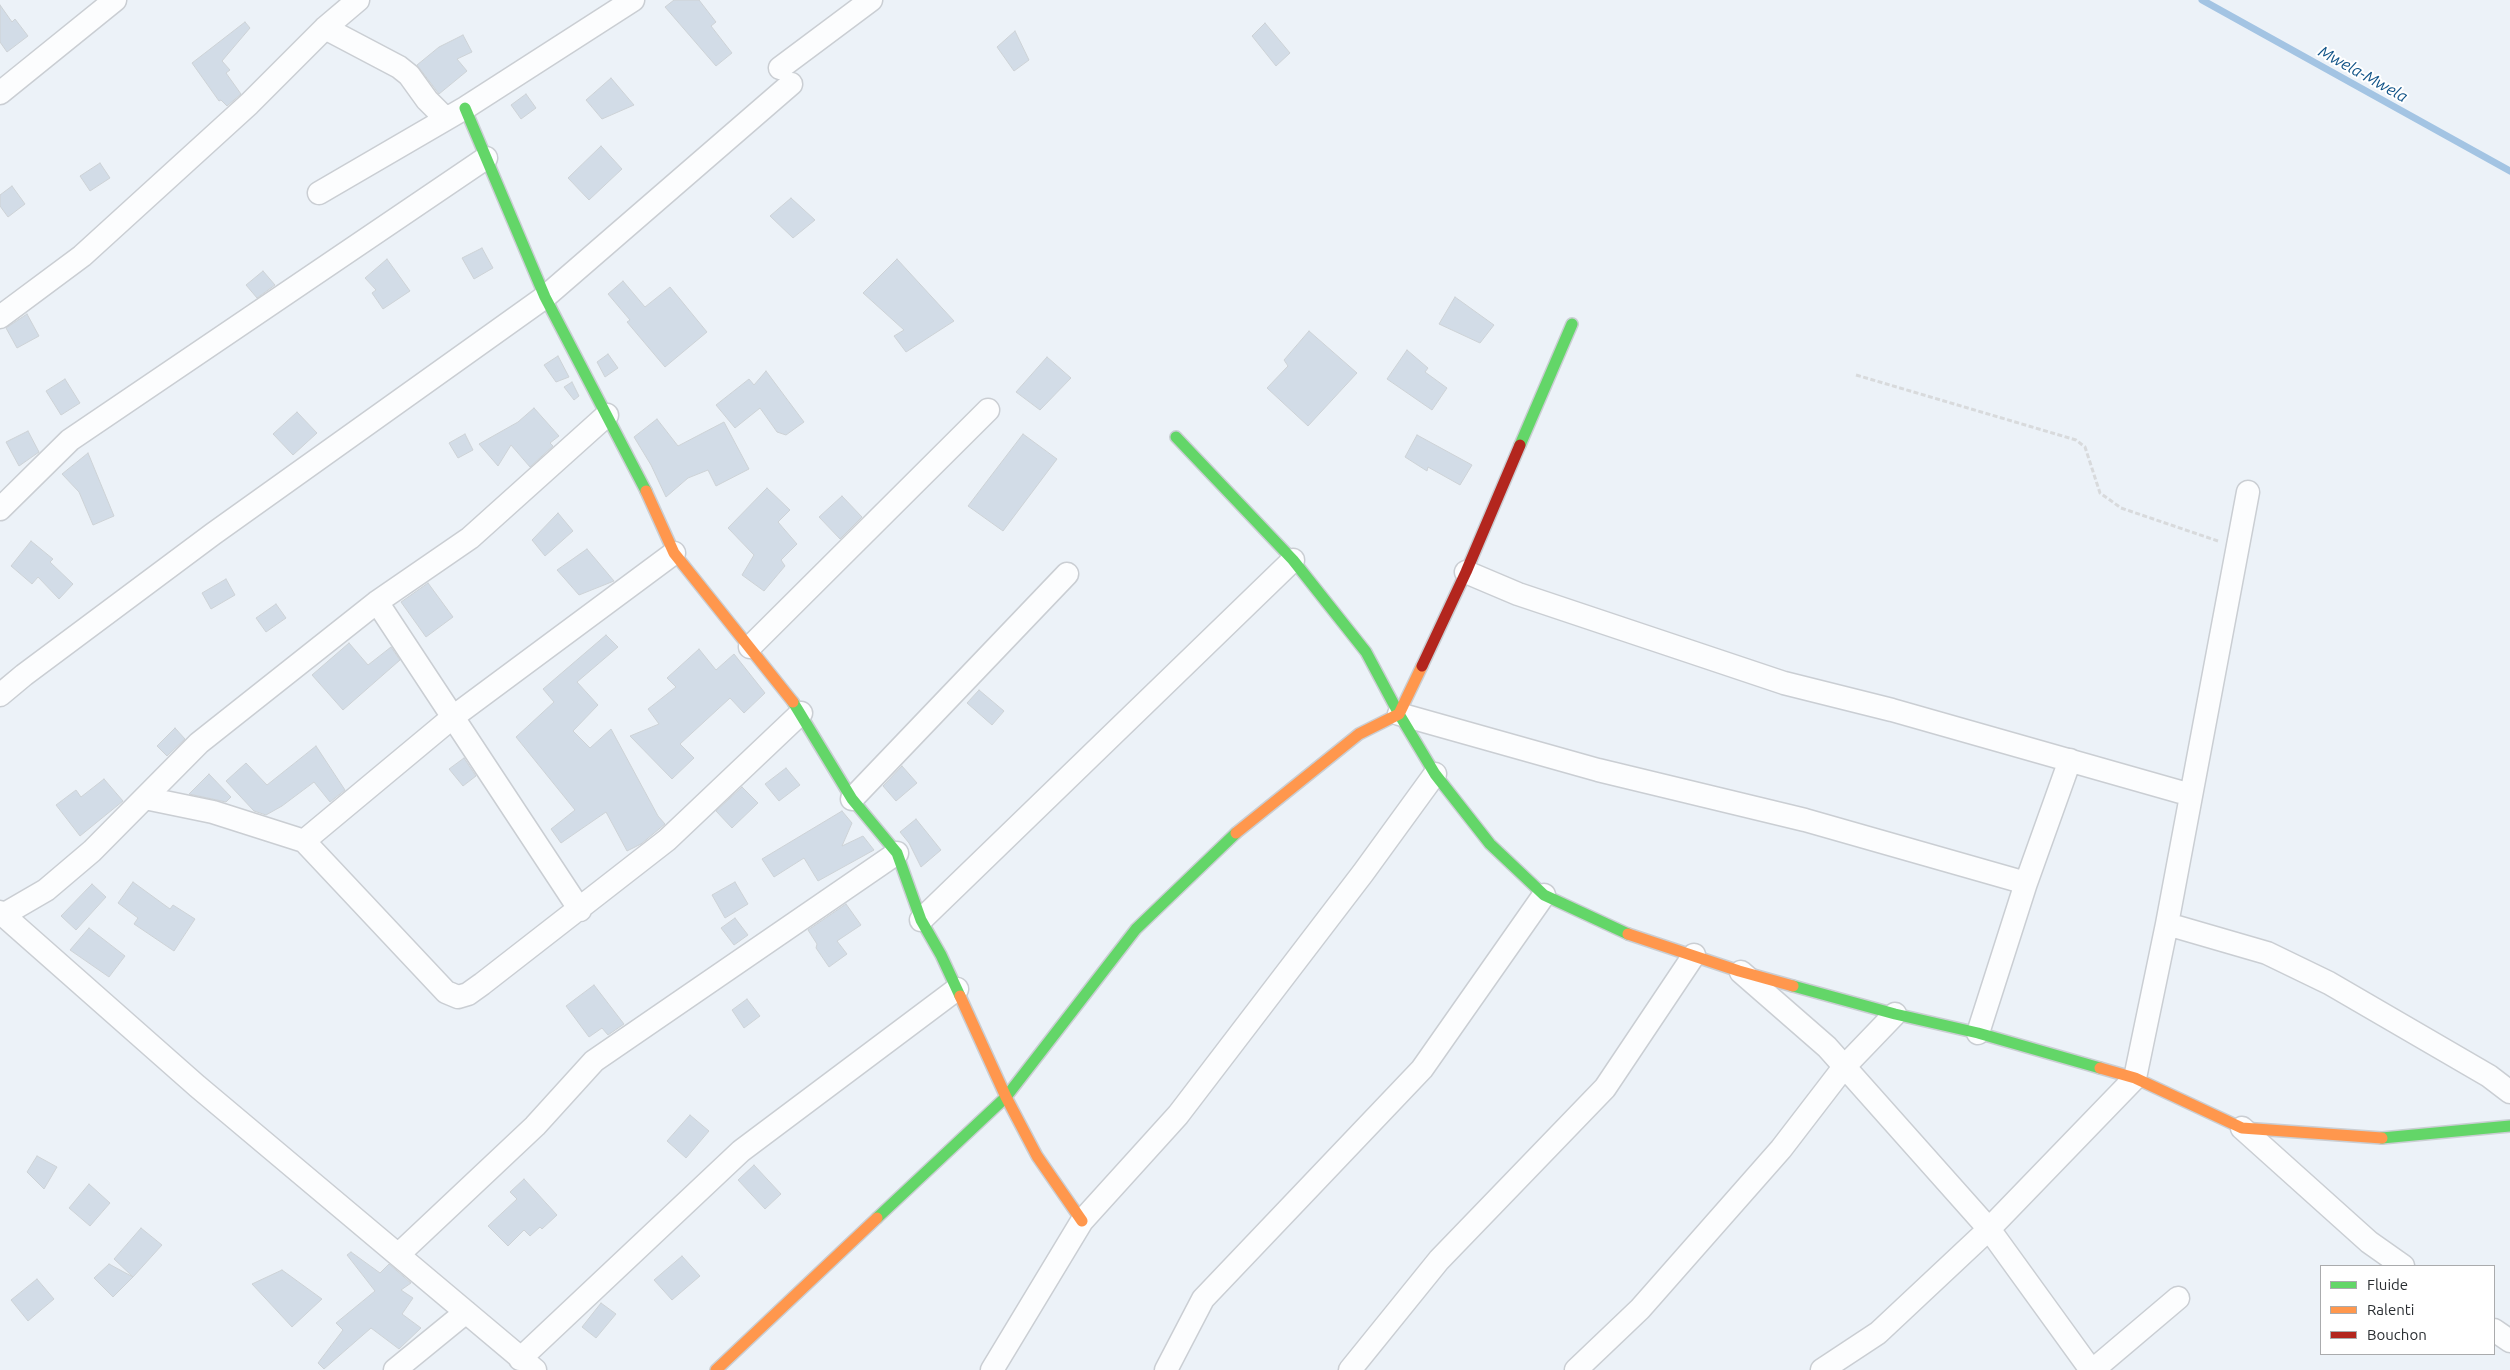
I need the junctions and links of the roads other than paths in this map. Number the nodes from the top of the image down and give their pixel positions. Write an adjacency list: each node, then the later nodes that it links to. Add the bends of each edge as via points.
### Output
1 (358, 0): 5 (street)
2 (633, 0): 7 (street)
3 (871, 0): 10 (street)
4 (113, 1): 6 (street)
5 (325, 28): 7 (street, via 399,67 427,100); 11 (street, via 249,104 82,256)
6 (0, 93)
7 (455, 113): 8 (street); 9 (street)
8 (486, 158): 10 (street); 17 (street, via 70,440)
9 (319, 194)
10 (545, 296): 14 (street); 24 (street, via 213,534)
11 (0, 317)
12 (1572, 324): 20 (street)
13 (988, 410): 23 (street)
14 (607, 415): 18 (street); 22 (street, via 470,538)
15 (1176, 437): 19 (street)
16 (2248, 492): 30 (street)
17 (0, 509)
18 (674, 553): 23 (street); 27 (street)
19 (1293, 560): 26 (street, via 1366,652); 39 (street)
20 (1466, 572): 26 (street); 28 (street, via 1518,594 1784,683)
21 (1067, 574): 32 (street)
22 (377, 602): 27 (street); 31 (street, via 199,743)
23 (750, 647): 25 (street)
24 (0, 695)
25 (801, 713): 32 (street); 37 (street, via 667,840)
26 (1399, 714): 29 (street); 35 (street, via 1598,770 1805,820); 49 (street, via 1359,734 1250,820 1136,929)
27 (453, 717): 33 (street); 37 (street)
28 (2070, 760): 30 (street); 35 (street)
29 (1435, 774): 36 (street, via 1490,844); 52 (street, via 1358,881 1178,1115)
30 (2192, 795): 40 (street)
31 (145, 798): 33 (street, via 213,812); 38 (street, via 92,851 46,890)
32 (852, 799): 34 (street)
33 (304, 841): 37 (street, via 446,992 458,997 468,994)
34 (897, 853): 39 (street); 54 (street, via 594,1061 535,1126)
35 (2026, 883): 45 (street)
36 (1544, 895): 41 (street, via 1622,932); 64 (street, via 1422,1069 1203,1300)
37 (580, 910)
38 (1, 913): 54 (street, via 204,1093)
39 (921, 920): 43 (street)
40 (2168, 924): 47 (street); 48 (street, via 2267,953 2329,983 2489,1076)
41 (1694, 955): 42 (street); 65 (street, via 1605,1088 1439,1260)
42 (1739, 971): 44 (street); 46 (street, via 1827,1047)
43 (957, 989): 49 (street); 60 (street, via 741,1151)
44 (1895, 1014): 45 (street); 46 (street)
45 (1978, 1033): 47 (street)
46 (1844, 1067): 53 (street); 66 (street, via 1781,1149 1646,1302)
47 (2134, 1078): 51 (street); 53 (street)
48 (2510, 1092)
49 (1006, 1097): 52 (street, via 1037,1156); 62 (street)
50 (2510, 1126): 51 (street, via 2389,1138)
51 (2242, 1128): 55 (street, via 2369,1242)
52 (1082, 1221): 63 (street)
53 (1989, 1229): 67 (street, via 1878,1333); 68 (street)
54 (399, 1254): 57 (street)
55 (2402, 1265)
56 (2178, 1298): 68 (street)
57 (466, 1312): 60 (street); 61 (street)
58 (2495, 1331): 59 (street)
59 (2510, 1341)
60 (527, 1365)
61 (395, 1370)
62 (716, 1370)
63 (992, 1370)
64 (1166, 1370)
65 (1350, 1370)
66 (1576, 1370)
67 (1822, 1370)
68 (2092, 1370)

